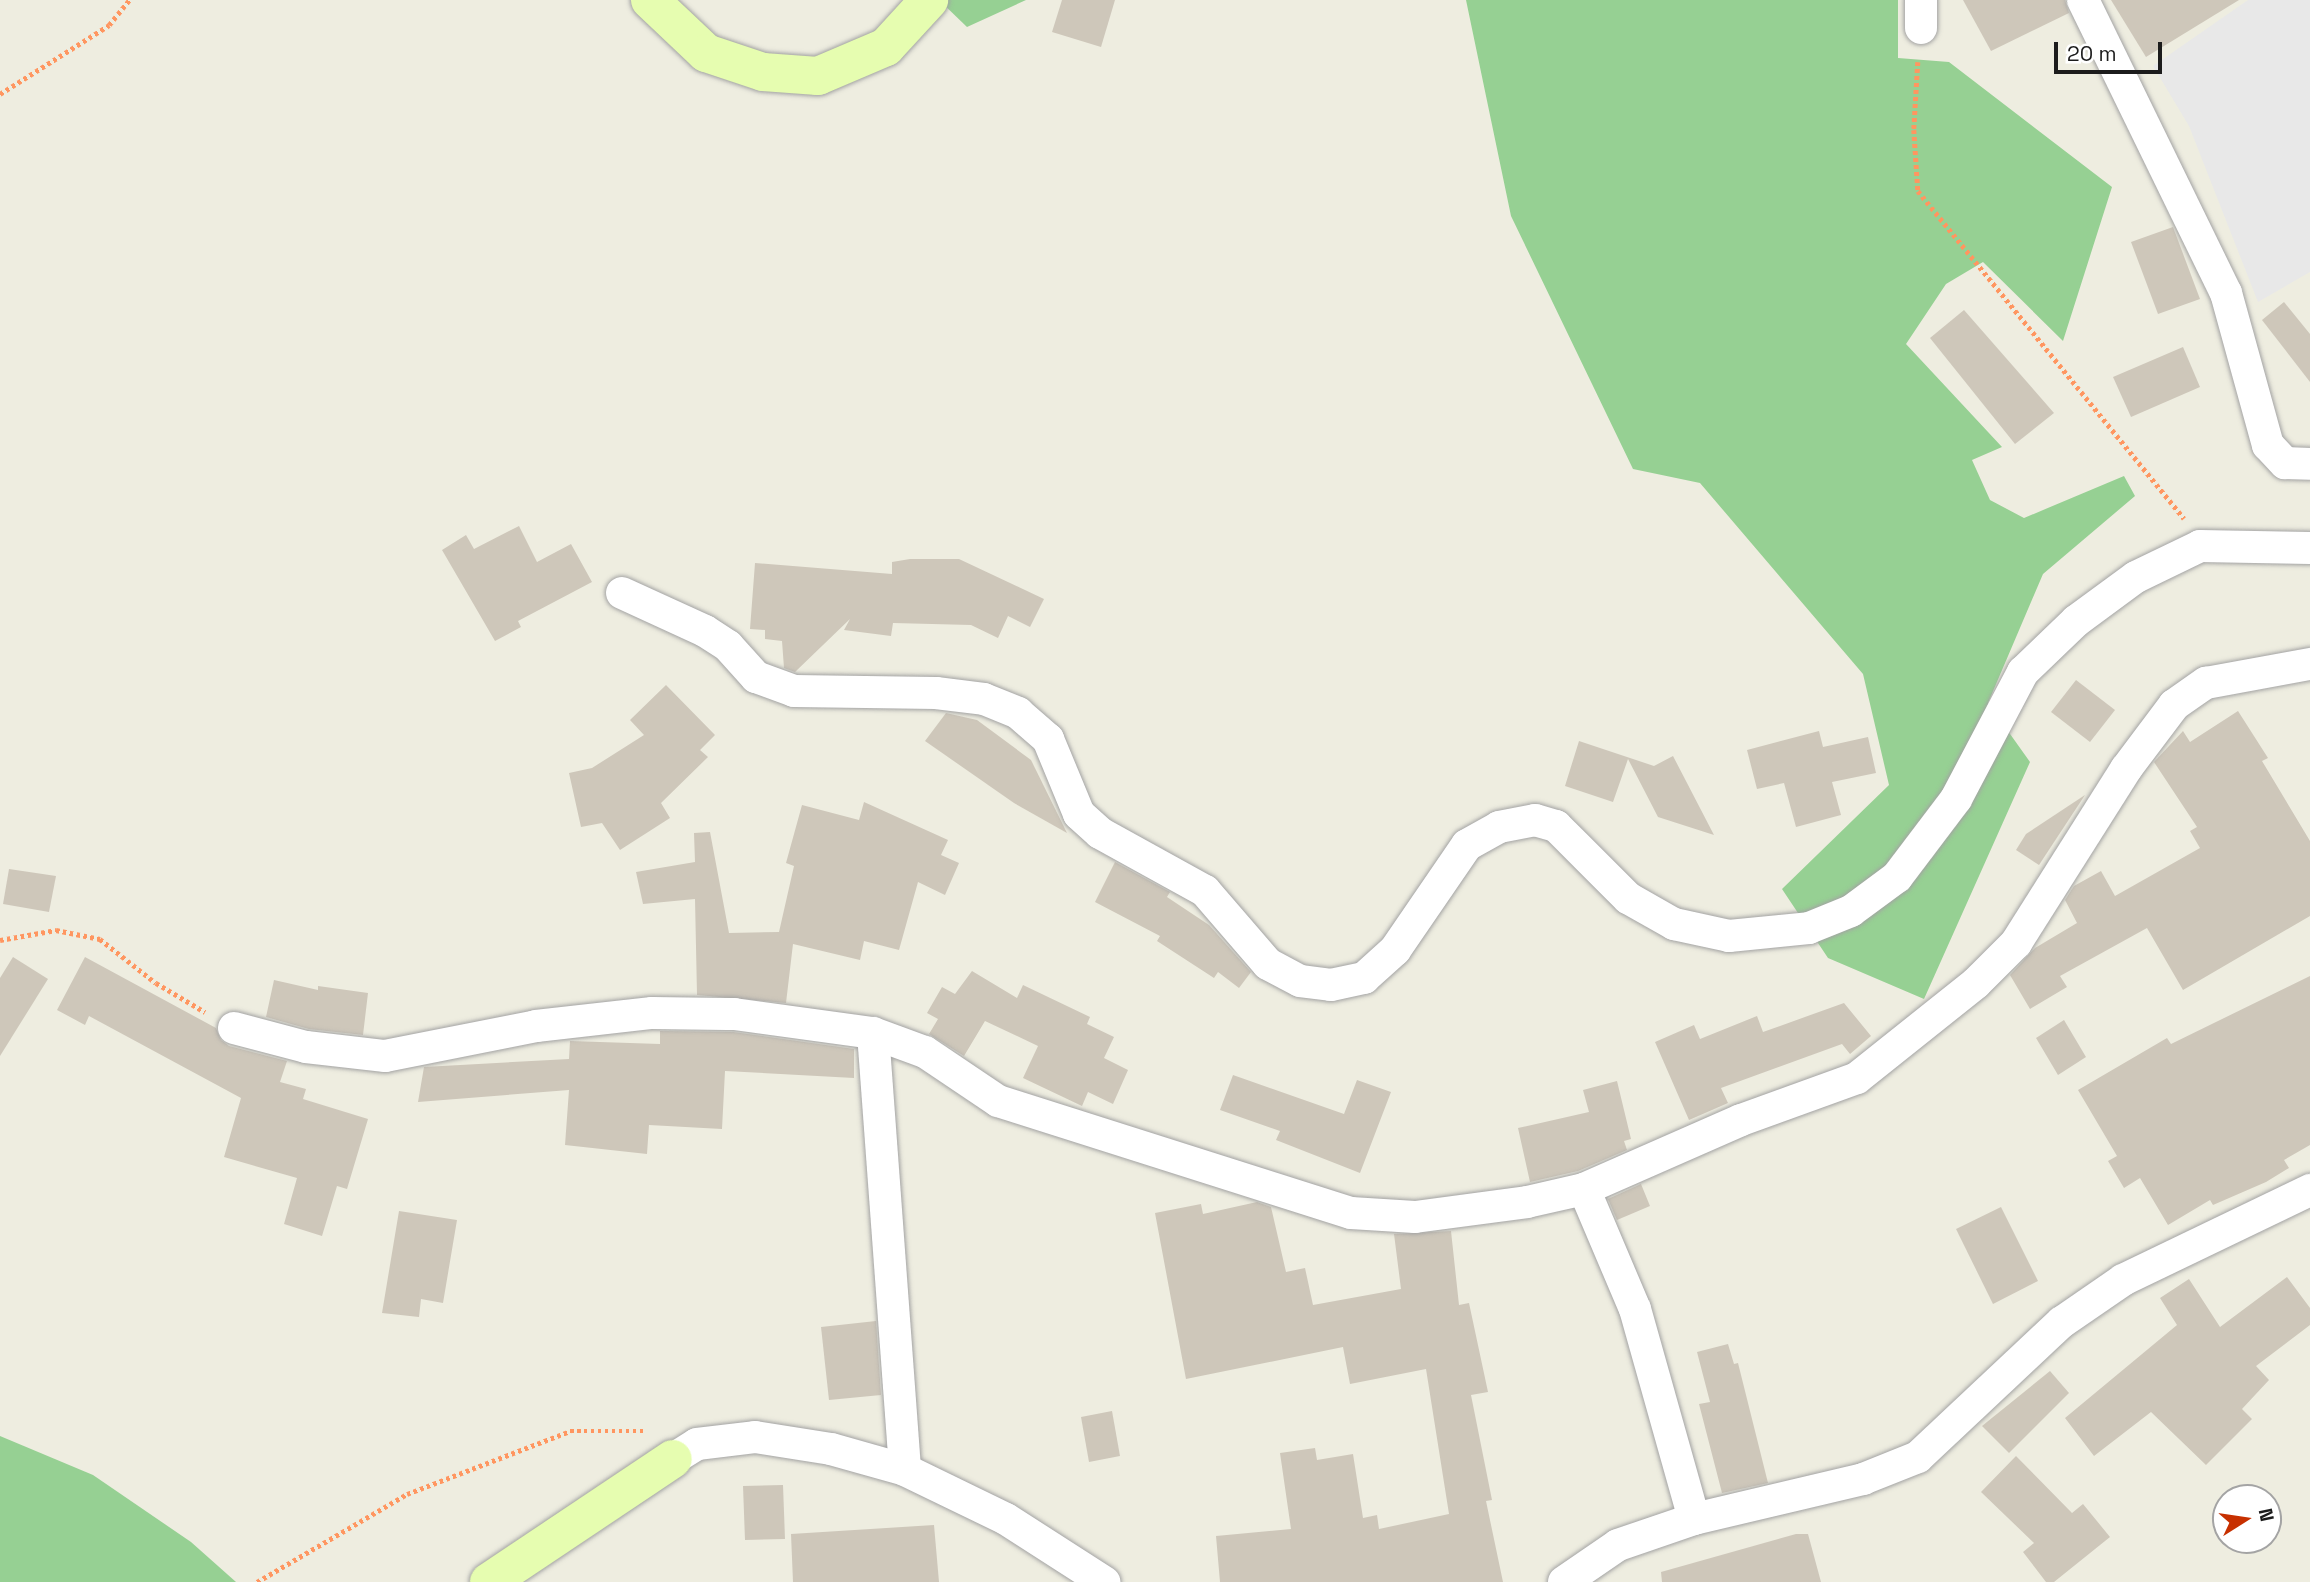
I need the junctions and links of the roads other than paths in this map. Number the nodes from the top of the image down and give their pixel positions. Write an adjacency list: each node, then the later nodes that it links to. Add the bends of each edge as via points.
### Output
1 (650, 0): 2 (street, via 706,53 763,72 818,76 886,47)
2 (929, 0)
3 (2083, 0): 4 (street, via 2226,293 2268,445 2285,463)
4 (2310, 464)
5 (2310, 548): 6 (street, via 2200,546 2136,577 2076,621 2023,672 1956,799 1896,877 1851,911 1809,928 1729,936 1674,924 1628,898 1556,826 1535,820 1499,827 1467,845 1395,950 1363,978 1331,985 1300,981 1268,964 1205,891 1100,833 1079,814 1048,739 1018,713 984,699 936,693 794,691 756,677 728,646 705,631)
6 (622, 593)
7 (2310, 664): 10 (street, via 2206,683 2174,705 2126,769 2016,943 1976,983 1857,1077 1741,1120)
8 (234, 1028): 9 (street, via 306,1047 385,1056 536,1026 652,1013 734,1014)
9 (873, 1034): 10 (street, via 925,1052 998,1101 1351,1213 1415,1217 1527,1202); 13 (street)
10 (1584, 1189): 14 (street, via 1635,1310)
11 (2310, 1190): 14 (street, via 2113,1287 2062,1322 1918,1457 1863,1479)
12 (673, 1459): 13 (street, via 697,1444 755,1437 831,1449); 15 (street)
13 (905, 1470): 16 (street, via 1006,1519)
14 (1693, 1519): 17 (street, via 1618,1545)
15 (489, 1582)
16 (1104, 1582)
17 (1564, 1582)

